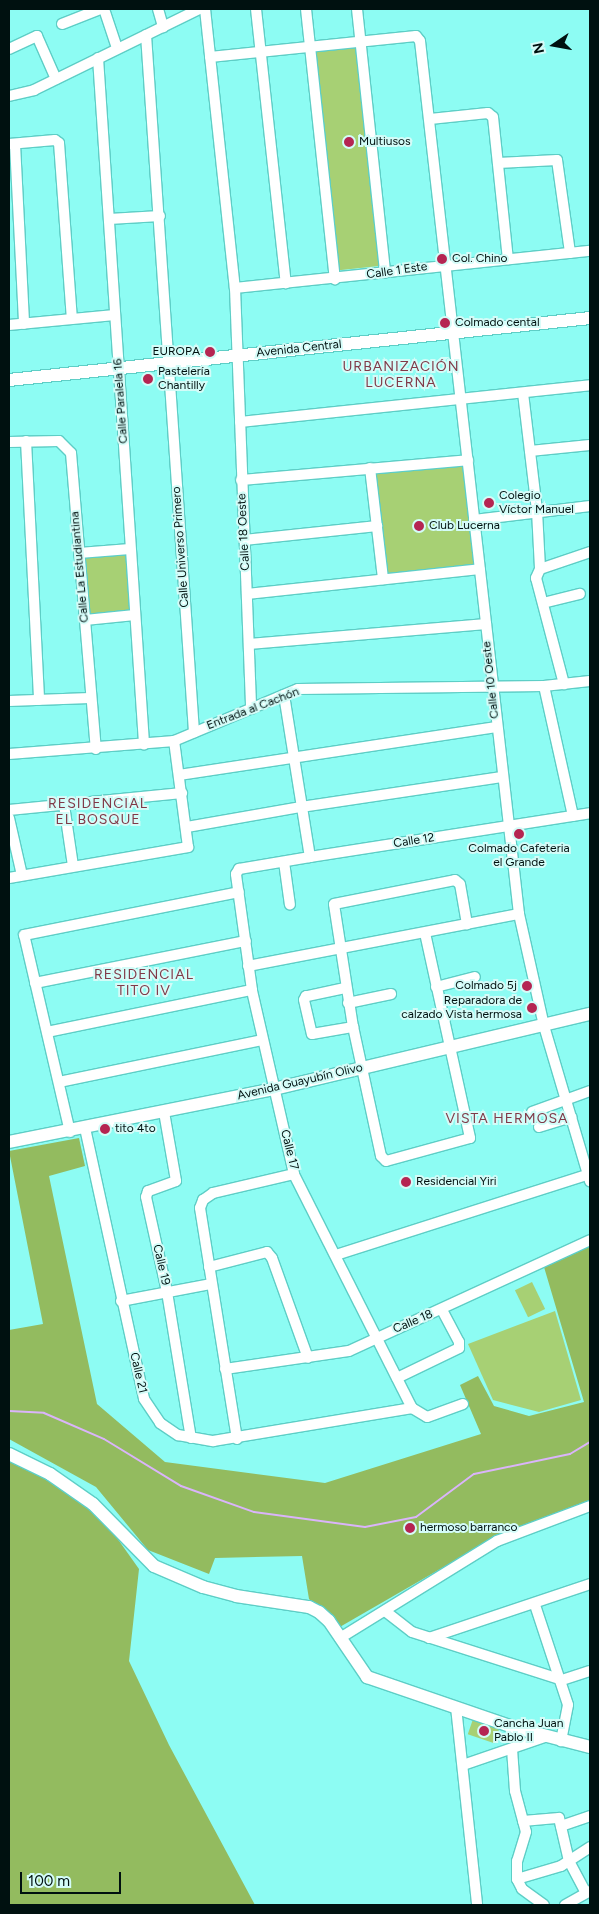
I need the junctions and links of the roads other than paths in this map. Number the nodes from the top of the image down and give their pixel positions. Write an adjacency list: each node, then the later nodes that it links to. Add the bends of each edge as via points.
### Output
1 (100, 9): 9 (street)
2 (104, 9): 14 (street)
3 (158, 9): 10 (street)
4 (199, 9): 10 (street)
5 (205, 9): 17 (street, Calle 18 Oeste)
6 (256, 9): 16 (street)
7 (306, 9): 13 (street)
8 (357, 9): 12 (street)
9 (62, 24)
10 (163, 26): 11 (street)
11 (146, 35): 14 (street); 24 (street, Calle Universo Primero)
12 (361, 42): 13 (street); 21 (street, Calle 10 Oeste, via 419,37); 30 (street)
13 (310, 47): 16 (street); 31 (street)
14 (117, 48): 18 (street)
15 (9, 49): 19 (street, via 37,36)
16 (261, 52): 17 (street); 32 (street)
17 (210, 57): 33 (street, Calle 18 Oeste)
18 (98, 58): 19 (street); 25 (street, Calle Paralela 16)
19 (56, 79): 20 (street, via 34,90)
20 (9, 96)
21 (430, 119): 23 (street, via 488,113 493,116); 29 (street, Calle 10 Oeste)
22 (12, 144): 36 (street, via 58,142); 37 (street)
23 (498, 163): 27 (street, via 557,160); 28 (street)
24 (160, 216): 25 (street); 41 (street, Calle Universo Primero)
25 (109, 219): 34 (street, Calle Paralela 16)
26 (590, 251): 27 (street, Calle 1 Este)
27 (570, 253): 28 (street, Calle 1 Este)
28 (508, 259): 29 (street, Calle 1 Este)
29 (447, 264): 30 (street, Calle 1 Este); 39 (street, Calle 10 Oeste)
30 (385, 273): 31 (street, Calle 1 Este)
31 (335, 278): 32 (street, Calle 1 Este)
32 (286, 283): 33 (street, Calle 1 Este)
33 (235, 288): 40 (street, Calle 18 Oeste)
34 (115, 315): 36 (street); 42 (street, Calle Paralela 16)
35 (590, 318): 39 (main road, Avenida Central)
36 (72, 319): 37 (street)
37 (24, 324): 38 (street)
38 (9, 325)
39 (455, 332): 40 (main road, Avenida Central); 46 (street, Calle 10 Oeste)
40 (239, 355): 41 (main road, Avenida Central); 47 (street, Calle 18 Oeste)
41 (168, 362): 42 (main road, Avenida Central); 83 (street, Calle Universo Primero)
42 (118, 367): 43 (main road, Avenida Central); 60 (street, Calle Paralela 16)
43 (9, 380)
44 (590, 385): 45 (street)
45 (523, 393): 46 (street); 51 (street)
46 (461, 400): 47 (street); 52 (street, Calle 10 Oeste)
47 (240, 422): 54 (street, Calle 18 Oeste)
48 (26, 441): 49 (street, Calle La Estudiantina); 62 (street, Calle La Estudiantina, via 59,441 69,448); 79 (street)
49 (9, 442)
50 (590, 445): 51 (street)
51 (530, 451): 56 (street)
52 (468, 460): 53 (street); 57 (street, Calle 10 Oeste)
53 (370, 468): 54 (street); 58 (street)
54 (241, 480): 59 (street, Calle 18 Oeste)
55 (590, 506): 56 (street)
56 (537, 511): 57 (street); 63 (street)
57 (474, 520): 64 (street, Calle 10 Oeste)
58 (377, 526): 59 (street); 65 (street)
59 (244, 540): 66 (street, Calle 18 Oeste)
60 (130, 549): 62 (street); 69 (street, Calle Paralela 16)
61 (590, 552): 63 (street)
62 (79, 553): 70 (street, Calle La Estudiantina)
63 (540, 568): 68 (street, via 536,578)
64 (480, 569): 65 (street); 71 (street, Calle 10 Oeste)
65 (382, 579): 66 (street)
66 (247, 594): 72 (street, Calle 18 Oeste)
67 (580, 594): 68 (street)
68 (543, 603): 74 (street)
69 (135, 615): 70 (street); 85 (street, Calle Paralela 16)
70 (85, 620): 78 (street, Calle La Estudiantina)
71 (486, 624): 72 (street); 76 (street, Calle 10 Oeste)
72 (249, 644): 81 (street, Calle 18 Oeste)
73 (590, 681): 74 (street, Entrada al Cachón)
74 (564, 684): 75 (street, Entrada al Cachón)
75 (544, 686): 76 (street, Entrada al Cachón); 96 (street)
76 (492, 688): 77 (street, Entrada al Cachón, via 298,689); 82 (street, Calle 10 Oeste)
77 (284, 695): 81 (street, Entrada al Cachón); 88 (street)
78 (90, 698): 79 (street); 86 (street, Calle La Estudiantina)
79 (39, 700): 80 (street)
80 (9, 701)
81 (251, 709): 83 (street, Entrada al Cachón)
82 (496, 727): 88 (street); 90 (street, Calle 10 Oeste)
83 (194, 732): 84 (street, Entrada al Cachón)
84 (174, 740): 85 (street, Entrada al Cachón); 89 (street)
85 (144, 744): 86 (street, Entrada al Cachón)
86 (96, 749): 87 (street, Entrada al Cachón)
87 (9, 754)
88 (294, 758): 89 (street); 93 (street)
89 (179, 775): 91 (street)
90 (502, 777): 93 (street); 99 (street, Calle 10 Oeste)
91 (182, 794): 92 (street); 98 (street)
92 (64, 805): 94 (street); 102 (street)
93 (301, 806): 98 (street); 100 (street)
94 (9, 810)
95 (590, 813): 96 (street, Calle 12)
96 (573, 816): 99 (street, Calle 12)
97 (9, 818): 104 (street)
98 (187, 827): 102 (street, via 190,845 187,848)
99 (508, 827): 100 (street, Calle 12); 108 (street, Calle 10 Oeste)
100 (310, 857): 101 (street, Calle 12)
101 (284, 862): 103 (street, Calle 12); 107 (street)
102 (73, 866): 104 (street)
103 (239, 870): 106 (street, Calle 17)
104 (22, 875): 105 (street)
105 (9, 878)
106 (239, 892): 111 (street, Calle 17); 115 (street, via 24,935)
107 (290, 905)
108 (519, 914): 109 (street); 122 (street, Calle 10 Oeste)
109 (467, 924): 110 (street); 112 (street, via 460,884 455,880 336,902 333,908)
110 (425, 933): 112 (street); 116 (street)
111 (246, 941): 113 (street, Calle 17); 115 (street)
112 (340, 948): 113 (street); 117 (street)
113 (248, 966): 118 (street, Calle 17)
114 (475, 977): 116 (street)
115 (35, 983): 124 (street)
116 (436, 987): 126 (street)
117 (345, 988): 120 (street); 123 (street, via 306,996 304,1000 312,1034)
118 (252, 990): 124 (street); 125 (street, Calle 17)
119 (391, 994): 120 (street)
120 (348, 1004): 123 (street)
121 (590, 1014): 122 (main road, Avenida Guayubín Olivo)
122 (544, 1026): 126 (main road, Avenida Guayubín Olivo); 131 (street, Calle 10 Oeste)
123 (353, 1027): 127 (street)
124 (47, 1032): 128 (street)
125 (262, 1040): 128 (street); 129 (street, Calle 17)
126 (449, 1048): 127 (main road, Avenida Guayubín Olivo); 127 (street, via 470,1138 383,1160)
127 (362, 1068): 129 (main road, Avenida Guayubín Olivo)
128 (58, 1082): 137 (street)
129 (274, 1089): 132 (main road, Avenida Guayubín Olivo); 139 (street, Calle 17)
130 (590, 1091): 131 (street)
131 (567, 1101): 133 (street); 134 (street, Calle 10 Oeste)
132 (164, 1112): 136 (main road, Avenida Guayubín Olivo); 145 (street, Calle 19, via 176,1181 148,1191 146,1197)
133 (532, 1112)
134 (572, 1118): 135 (street); 140 (street, Calle 10 Oeste)
135 (539, 1127)
136 (86, 1128): 137 (main road, Avenida Guayubín Olivo); 146 (street, Calle 21)
137 (70, 1132): 138 (main road, Avenida Guayubín Olivo)
138 (9, 1142)
139 (294, 1174): 142 (street, Calle 17); 143 (street, via 213,1194 203,1200 200,1208)
140 (589, 1177): 142 (street)
141 (590, 1240): 147 (street, Calle 18)
142 (336, 1255): 148 (street, Calle 17)
143 (209, 1267): 144 (street); 149 (street, via 267,1252)
144 (211, 1284): 145 (street); 150 (street)
145 (167, 1292): 146 (street); 154 (street, Calle 19)
146 (122, 1301): 154 (street, Calle 21, via 144,1399 160,1424)
147 (442, 1310): 148 (street, Calle 18); 151 (street, via 459,1348)
148 (377, 1338): 149 (street, Calle 18, via 348,1351); 151 (street, Calle 17)
149 (308, 1358): 150 (street, Calle 18)
150 (225, 1369): 155 (street)
151 (396, 1378): 153 (street, Calle 17)
152 (463, 1404): 153 (street, Calle 21, via 427,1417)
153 (412, 1408): 155 (street, Calle 21)
154 (191, 1438): 155 (street, Calle 21, via 213,1441)
155 (236, 1439)
156 (9, 1454): 161 (main road, via 50,1474 93,1504 154,1566 236,1596 308,1607 329,1621)
157 (590, 1507): 160 (street, via 497,1542)
158 (589, 1587): 159 (street)
159 (535, 1605): 162 (street); 164 (street)
160 (386, 1611): 161 (street); 162 (street, via 412,1632)
161 (340, 1638): 165 (main road, via 367,1676)
162 (429, 1638): 164 (street)
163 (590, 1671): 164 (street)
164 (562, 1680): 167 (street, via 568,1710)
165 (456, 1707): 166 (main road); 170 (street)
166 (545, 1737): 167 (main road); 169 (street)
167 (562, 1741): 168 (main road)
168 (590, 1747)
169 (512, 1749): 170 (street); 172 (street, via 515,1791)
170 (462, 1764): 178 (street)
171 (590, 1816): 173 (street)
172 (523, 1821): 173 (street, via 559,1818); 176 (street, via 526,1832 517,1861)
173 (561, 1826): 175 (street)
174 (590, 1847): 175 (street)
175 (569, 1861): 176 (street); 177 (street)
176 (517, 1879): 179 (street, via 522,1888)
177 (585, 1894): 180 (street); 181 (street)
178 (477, 1905)
179 (544, 1905)
180 (565, 1905)
181 (588, 1905)

